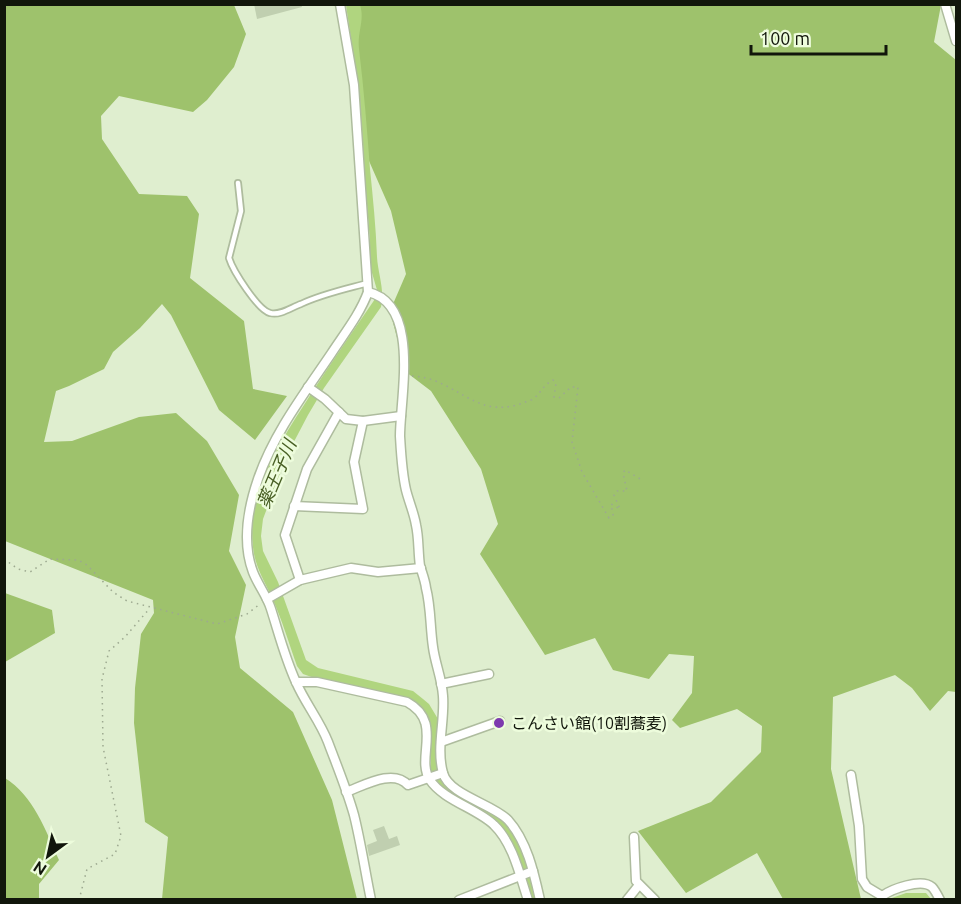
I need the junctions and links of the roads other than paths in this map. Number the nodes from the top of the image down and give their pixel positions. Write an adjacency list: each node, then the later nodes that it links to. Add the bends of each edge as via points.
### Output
1 (340, 4): 5 (street, via 354,86)
2 (945, 4): 3 (street)
3 (957, 41)
4 (238, 183): 5 (lane, via 241,211 229,258 264,311 281,313 313,298)
5 (371, 290): 6 (street); 8 (street, via 386,303 400,328 405,375)
6 (308, 387): 7 (street); 13 (street, via 270,450 257,480 248,524 250,563)
7 (339, 411): 9 (street, via 346,419); 10 (street, via 307,469)
8 (401, 416): 9 (street); 11 (street, via 406,489 416,524)
9 (363, 421): 10 (street, via 354,462 363,509)
10 (294, 506): 12 (street, via 285,535)
11 (421, 568): 12 (street, via 378,572 351,568); 16 (street)
12 (300, 580): 13 (street)
13 (268, 597): 15 (street)
14 (489, 674): 16 (street)
15 (296, 682): 19 (street, via 316,681 407,702 418,710); 24 (street, via 324,733)
16 (441, 684): 18 (street)
17 (500, 721): 20 (street)
18 (442, 723): 19 (street); 20 (street)
19 (427, 726): 23 (street)
20 (441, 742): 21 (street)
21 (443, 773): 23 (street); 25 (street)
22 (851, 775): 39 (street, via 862,879 867,887 882,896 892,889 922,883 931,886)
23 (429, 778): 24 (street, via 408,786 405,781 382,779); 26 (street)
24 (346, 792): 33 (street)
25 (464, 794): 26 (street); 27 (street, via 500,813)
26 (458, 803): 29 (street, via 493,823)
27 (519, 836): 29 (street); 30 (street)
28 (634, 837): 32 (street)
29 (507, 842): 31 (street)
30 (533, 871): 31 (street); 36 (street)
31 (520, 877): 34 (street); 35 (street)
32 (639, 885): 37 (street); 38 (street)
33 (371, 900)
34 (459, 900)
35 (528, 900)
36 (540, 900)
37 (627, 900)
38 (655, 900)
39 (940, 900)

